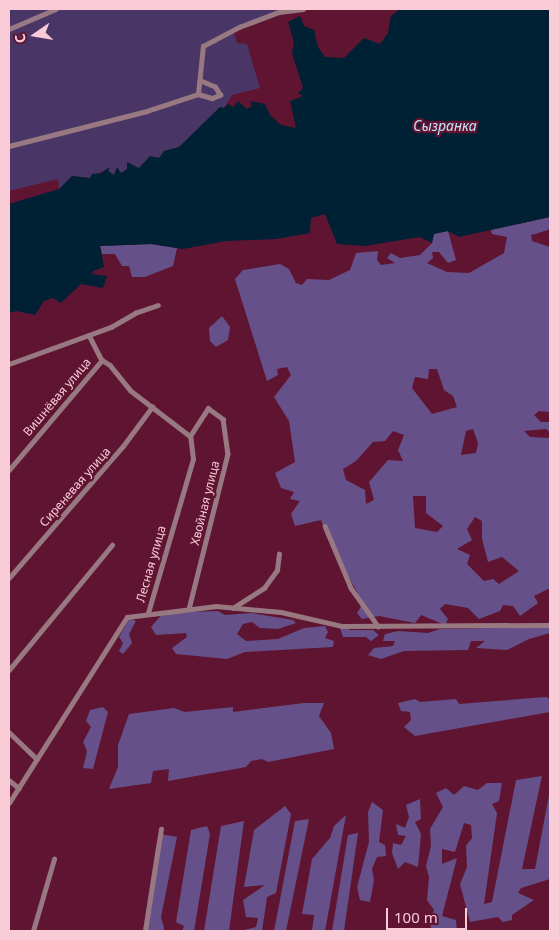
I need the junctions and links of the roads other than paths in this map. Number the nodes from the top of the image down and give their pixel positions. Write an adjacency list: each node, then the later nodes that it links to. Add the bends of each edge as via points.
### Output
1 (56, 9): 3 (street)
2 (303, 9): 4 (street, via 279,12 239,27 203,46)
3 (9, 29)
4 (201, 81): 5 (street); 5 (street, via 215,87 220,95 212,98)
5 (198, 94): 6 (street, via 147,111)
6 (9, 146)
7 (158, 306): 8 (street)
8 (89, 335): 9 (street); 10 (street)
9 (102, 360): 11 (street, via 130,390); 13 (street, Вишнёвая улица)
10 (9, 364)
11 (152, 407): 12 (street); 17 (street, Сиреневая улица, via 123,446)
12 (190, 436): 19 (street, Хвойная улица, via 208,408 223,418 228,454); 20 (street, Лесная улица, via 193,459)
13 (9, 470)
14 (325, 526): 22 (street, via 351,588)
15 (112, 545): 23 (street)
16 (279, 554): 18 (street, via 277,570 264,588)
17 (9, 578)
18 (233, 608): 19 (street); 22 (street, via 281,612 342,626)
19 (189, 609): 20 (street)
20 (148, 613): 25 (street, Лесная улица, via 128,617)
21 (550, 625): 22 (street)
22 (378, 626)
23 (9, 670)
24 (9, 732): 25 (street)
25 (38, 759): 27 (street, Лесная улица)
26 (9, 780): 27 (street)
27 (19, 788): 28 (street, Лесная улица)
28 (9, 803)
29 (161, 829): 32 (street)
30 (54, 859): 31 (street)
31 (33, 931)
32 (145, 931)

